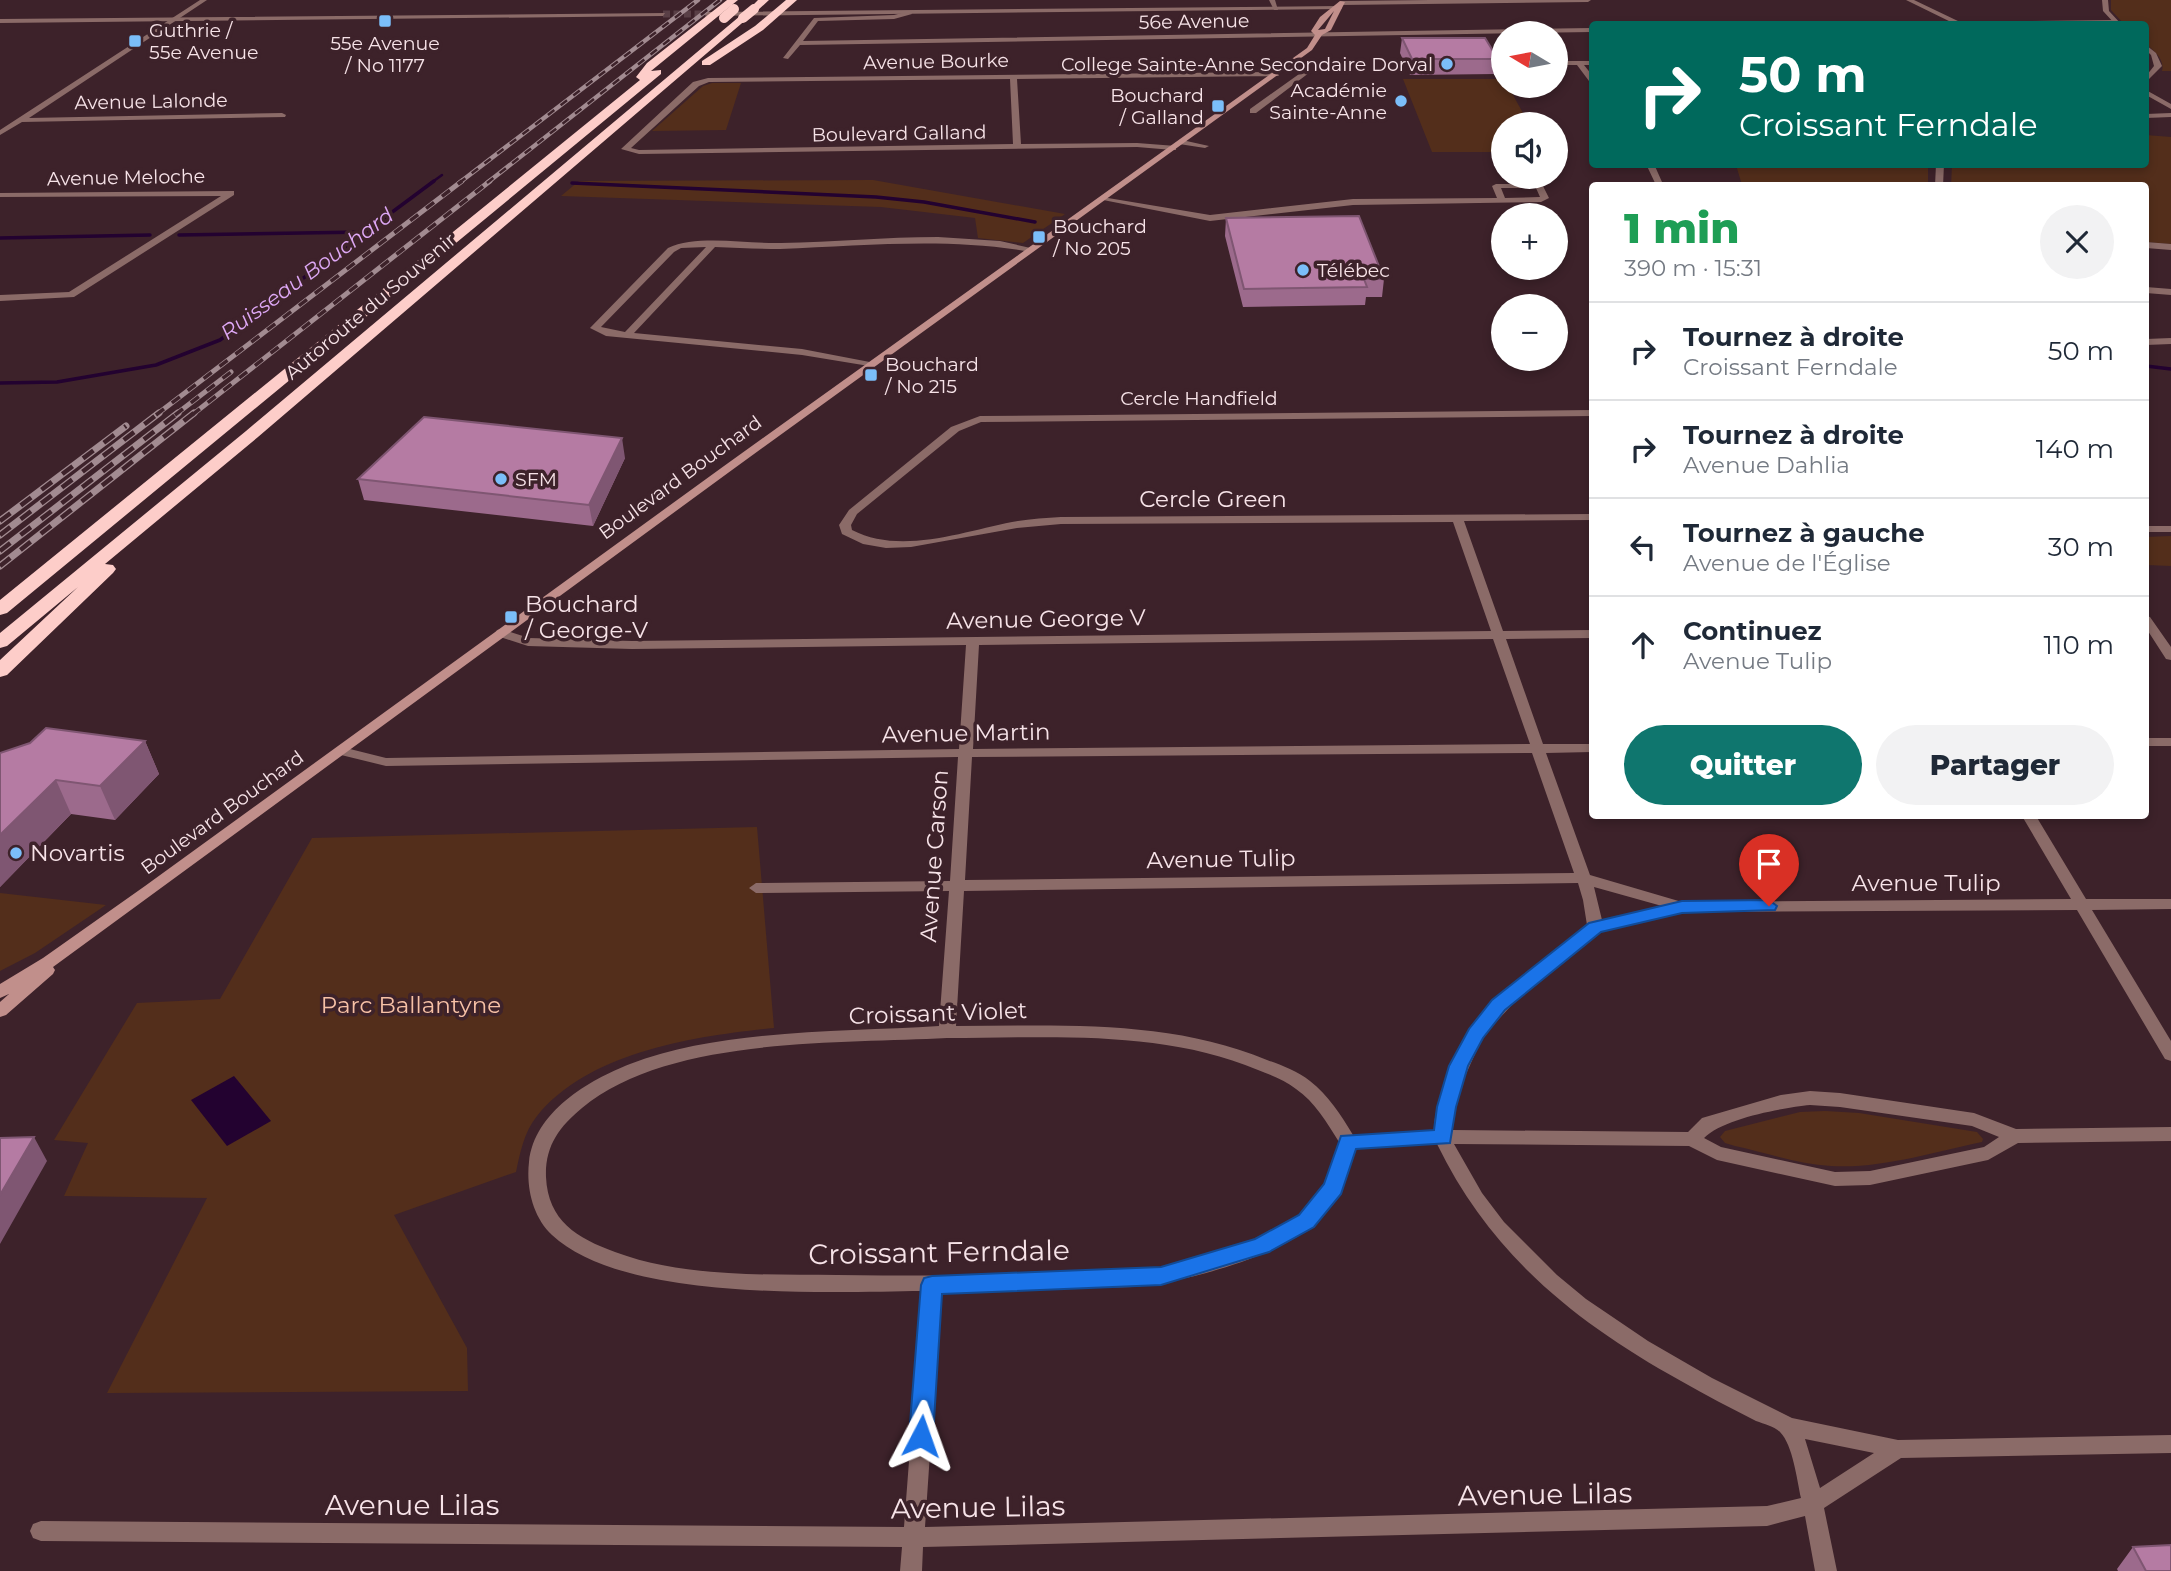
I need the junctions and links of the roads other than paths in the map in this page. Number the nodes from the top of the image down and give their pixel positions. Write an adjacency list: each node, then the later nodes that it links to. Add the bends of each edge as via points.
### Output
1 (204, 0): 15 (street)
2 (746, 0): 9 (highway)
3 (764, 0): 34 (highway, Autoroute du Souvenir, bridge)
4 (792, 0): 11 (highway)
5 (1588, 0): 10 (street)
6 (1909, 0): 17 (street)
7 (2105, 0): 18 (street, via 2106,11)
8 (1274, 4): 10 (street); 11 (street); 12 (street)
9 (733, 5): 14 (highway, bridge)
10 (1340, 5): 20 (main road, via 1317,25 1314,31)
11 (778, 13): 12 (street); 14 (street); 34 (highway)
12 (910, 13): 21 (street, via 812,21)
13 (663, 14): 15 (street)
14 (716, 15): 62 (highway, Autoroute du Souvenir, via 652,65 611,110)
15 (177, 18): 16 (street); 40 (street)
16 (0, 21)
17 (1953, 21)
18 (2115, 21)
19 (1589, 30): 20 (street, 56e Avenue)
20 (1319, 34): 21 (street, 56e Avenue); 28 (main road, Boulevard Bouchard, via 1310,49)
21 (797, 43): 23 (street)
22 (2149, 50): 32 (street, via 2157,59 2157,69)
23 (786, 58)
24 (1318, 63): 29 (street)
25 (1568, 63): 26 (street)
26 (1579, 63): 27 (street); 30 (street)
27 (1589, 63)
28 (1279, 72): 29 (street, Avenue Bourke); 31 (street, Avenue Bourke); 42 (main road, Boulevard Bouchard)
29 (1304, 73): 36 (street)
30 (1589, 75)
31 (1013, 76): 43 (street); 46 (street, Avenue Bourke, via 705,81 628,144)
32 (2149, 77)
33 (2149, 94): 35 (street)
34 (638, 107): 63 (highway, Autoroute du Souvenir)
35 (2171, 107)
36 (1253, 111)
37 (282, 115): 40 (street, Avenue Lalonde)
38 (2171, 115): 39 (street)
39 (2149, 116)
40 (20, 120): 41 (street)
41 (0, 133)
42 (1182, 142): 44 (street); 45 (main road, Boulevard Bouchard)
43 (1017, 146): 45 (street, Boulevard Galland); 46 (street, Boulevard Galland)
44 (1205, 146)
45 (1173, 148): 48 (main road, Boulevard Bouchard)
46 (626, 151)
47 (0, 195): 56 (street, Avenue Meloche, via 231,193 71,295)
48 (1102, 200): 49 (street, via 1210,218 1353,202); 53 (main road, Boulevard Bouchard)
49 (1502, 200): 49 (street, via 1541,200 1545,198 1539,186 1504,184 1496,186)
50 (2149, 245): 52 (street)
51 (711, 247): 53 (street, via 954,240); 57 (street); 57 (street, via 672,248 595,328)
52 (2171, 247)
53 (1031, 249): 60 (main road, Boulevard Bouchard)
54 (2149, 290): 55 (street)
55 (2171, 292)
56 (0, 298)
57 (627, 335): 60 (street, via 802,352)
58 (2171, 341): 59 (street)
59 (2149, 342)
60 (872, 365): 72 (main road, Boulevard Bouchard)
61 (1589, 413): 66 (street, Cercle Handfield, via 980,419 955,429 853,512)
62 (152, 486): 69 (highway); 70 (highway, Autoroute du Souvenir)
63 (168, 504): 76 (highway, Autoroute du Souvenir); 78 (highway, via 85,592)
64 (1589, 517): 65 (street, Cercle Green)
65 (1457, 519): 66 (street, Cercle Green, via 1039,522 898,543 851,537); 74 (street)
66 (845, 525)
67 (2149, 529): 68 (street)
68 (2171, 529)
69 (0, 594)
70 (0, 609)
71 (2149, 627): 77 (street)
72 (501, 633): 75 (street, Avenue George V, via 528,642 632,645); 83 (main road, Boulevard Bouchard)
73 (1589, 634): 74 (street, Avenue George V)
74 (1498, 635): 75 (street, Avenue George V); 82 (street)
75 (973, 641): 84 (street, Avenue Carson)
76 (0, 642)
77 (2171, 656)
78 (0, 671)
79 (2149, 742): 80 (street)
80 (2171, 742)
81 (1589, 748): 82 (street, Avenue Martin)
82 (1536, 749): 84 (street, Avenue Martin); 86 (street)
83 (342, 751): 84 (street, Avenue Martin, via 380,762); 93 (main road, Boulevard Bouchard)
84 (966, 753): 87 (street, Avenue Carson)
85 (2031, 819): 90 (street)
86 (1581, 878): 87 (street, Avenue Tulip); 91 (street, Avenue Tulip); 92 (street, via 1591,900)
87 (956, 884): 88 (street, Avenue Tulip); 96 (street, Avenue Carson)
88 (756, 888)
89 (2171, 904): 90 (street, Avenue Tulip)
90 (2082, 905): 91 (street, Avenue Tulip); 97 (street)
91 (1682, 907): 92 (street, Avenue Tulip)
92 (1595, 927): 100 (street, via 1498,1005 1476,1034 1459,1066)
93 (76, 943): 94 (main road, Boulevard Bouchard); 95 (main road, Boulevard Bouchard)
94 (0, 992)
95 (0, 1011)
96 (947, 1032): 102 (street, Croissant Violet, via 1089,1033 1211,1047 1259,1062 1301,1083 1325,1107); 103 (street, Croissant Violet, via 760,1043 692,1051 646,1065 599,1083 573,1101 549,1129)
97 (2171, 1055)
98 (2171, 1134): 99 (street)
99 (2015, 1136): 101 (street, via 1977,1156 1870,1178 1835,1179 1717,1153); 101 (street, via 1974,1120 1810,1098 1709,1123)
100 (1443, 1137): 101 (street); 102 (street); 105 (street, via 1486,1212 1574,1301 1634,1344)
101 (1692, 1139)
102 (1348, 1142): 104 (street, Croissant Ferndale, via 1333,1188 1307,1221 1261,1246 1161,1276)
103 (537, 1160): 104 (street, Croissant Ferndale, via 537,1198 555,1227 581,1245 629,1264 733,1281)
104 (932, 1285): 110 (street)
105 (1788, 1426): 107 (street); 108 (street, via 1802,1459)
106 (2171, 1444): 107 (street)
107 (1898, 1448): 108 (street, Avenue Lilas)
108 (1811, 1505): 110 (street, Avenue Lilas, via 1767,1517); 112 (street)
109 (41, 1531): 110 (street, Avenue Lilas)
110 (914, 1537): 111 (street)
111 (911, 1571)
112 (1826, 1571)

